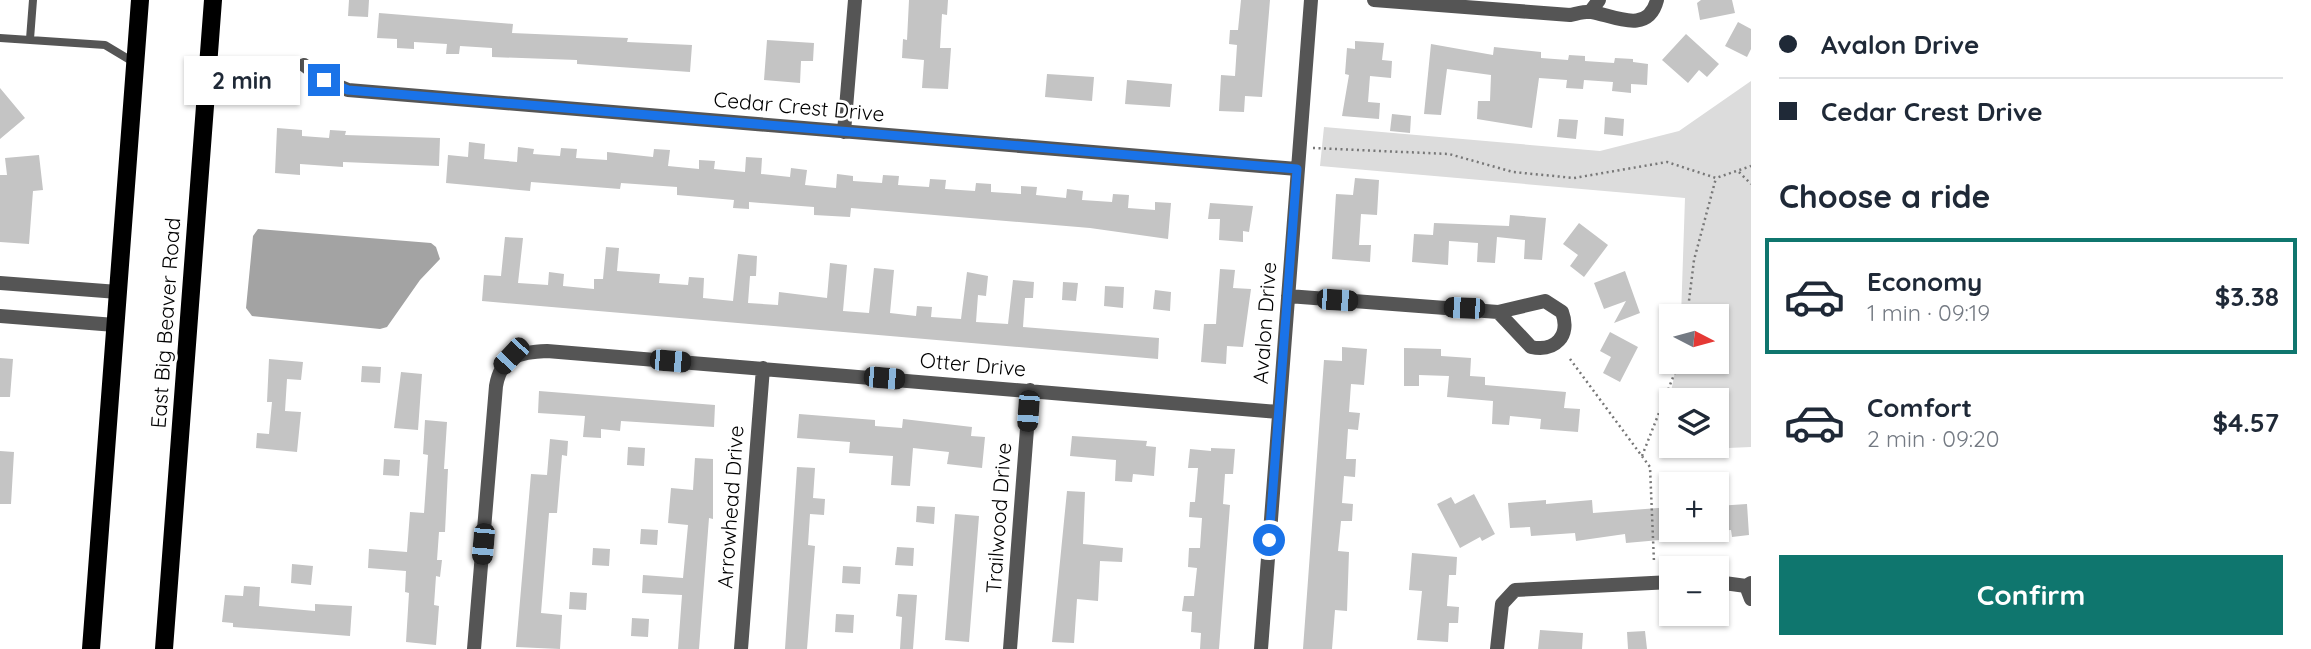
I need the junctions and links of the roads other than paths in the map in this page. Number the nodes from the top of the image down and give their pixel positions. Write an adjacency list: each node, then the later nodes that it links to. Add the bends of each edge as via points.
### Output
1 (33, 0): 10 (lane)
2 (140, 0): 11 (main road)
3 (214, 0): 28 (main road, East Big Beaver Road)
4 (855, 0): 13 (street)
5 (1311, 0): 14 (street, Avalon Drive)
6 (1374, 0): 8 (street, via 1570,15)
7 (1657, 0): 8 (street, via 1649,15 1634,22 1612,20)
8 (1595, 6)
9 (0, 38): 10 (lane)
10 (30, 39): 11 (lane, via 105,45)
11 (135, 64): 16 (main road)
12 (304, 65): 13 (street, Cedar Crest Drive, via 348,90)
13 (844, 132): 14 (street, Cedar Crest Drive)
14 (1297, 169): 17 (street, Avalon Drive)
15 (0, 283): 16 (street)
16 (118, 292): 20 (main road)
17 (1288, 296): 18 (street); 23 (street, Avalon Drive)
18 (1497, 312): 18 (street, via 1531,347 1549,348 1564,334 1562,312 1545,301)
19 (0, 316): 20 (street)
20 (115, 325): 27 (main road)
21 (762, 368): 22 (street, Otter Drive); 29 (street, Otter Drive, via 547,351 511,356 501,367 496,386); 30 (street, Arrowhead Drive)
22 (1030, 390): 23 (street, Otter Drive); 31 (street, Trailwood Drive)
23 (1279, 412): 32 (street, Avalon Drive)
24 (1659, 583): 33 (street, via 1515,590 1502,604)
25 (1729, 585): 26 (street)
26 (1749, 589)
27 (90, 649)
28 (164, 649)
29 (474, 649)
30 (741, 649)
31 (1010, 649)
32 (1261, 649)
33 (1497, 649)

